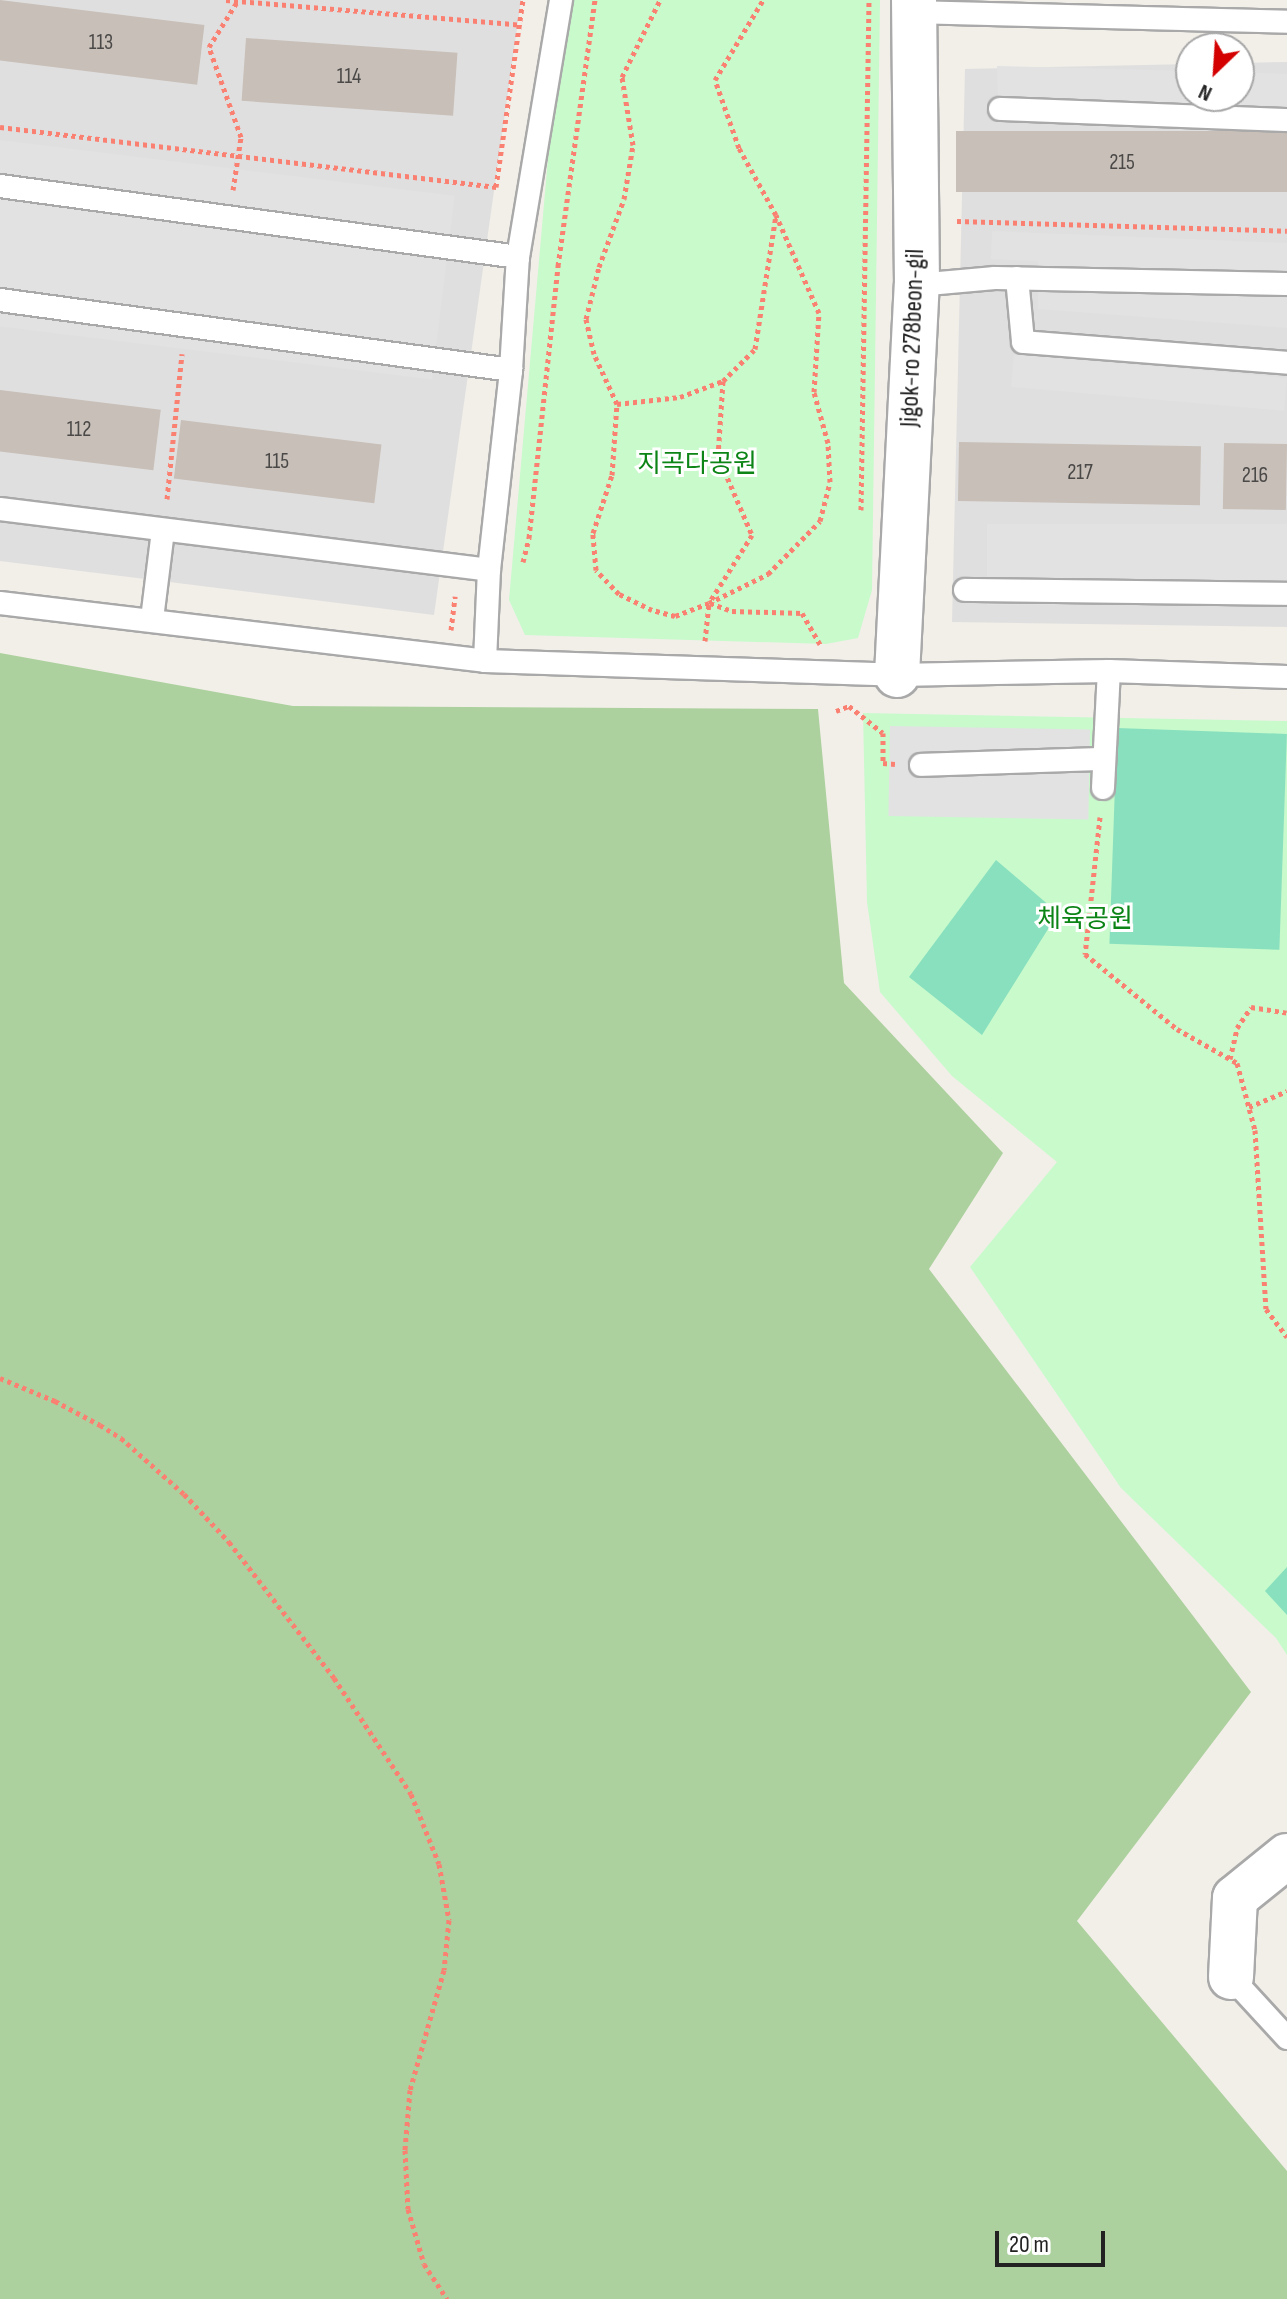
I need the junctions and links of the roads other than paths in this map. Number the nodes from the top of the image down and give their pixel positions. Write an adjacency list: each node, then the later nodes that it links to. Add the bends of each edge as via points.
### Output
1 (561, 0): 8 (lane)
2 (914, 6): 3 (lane); 11 (street, Jigok-ro 278beon-gil)
3 (1178, 8): 4 (lane)
4 (1287, 22)
5 (1000, 109): 6 (lane)
6 (1287, 120)
7 (0, 186): 8 (lane)
8 (518, 257): 14 (lane)
9 (1017, 278): 10 (lane); 11 (lane); 13 (lane, via 1023,342)
10 (1287, 284)
11 (917, 285): 24 (street, Jigok-ro 278beon-gil)
12 (0, 300): 14 (lane)
13 (1287, 363)
14 (511, 370): 17 (lane)
15 (0, 509): 16 (lane)
16 (163, 531): 17 (lane); 21 (lane)
17 (489, 570): 22 (lane)
18 (965, 590): 19 (lane)
19 (1287, 594)
20 (0, 603): 21 (lane)
21 (152, 619): 22 (lane)
22 (485, 661): 24 (lane)
23 (1109, 671): 24 (lane); 25 (lane); 26 (lane)
24 (897, 675)
25 (1287, 677)
26 (1104, 759): 27 (lane); 28 (lane)
27 (921, 765)
28 (1103, 788)
29 (1287, 1856): 30 (street, via 1235,1898)
30 (1231, 1977): 31 (lane)
31 (1287, 2038)

